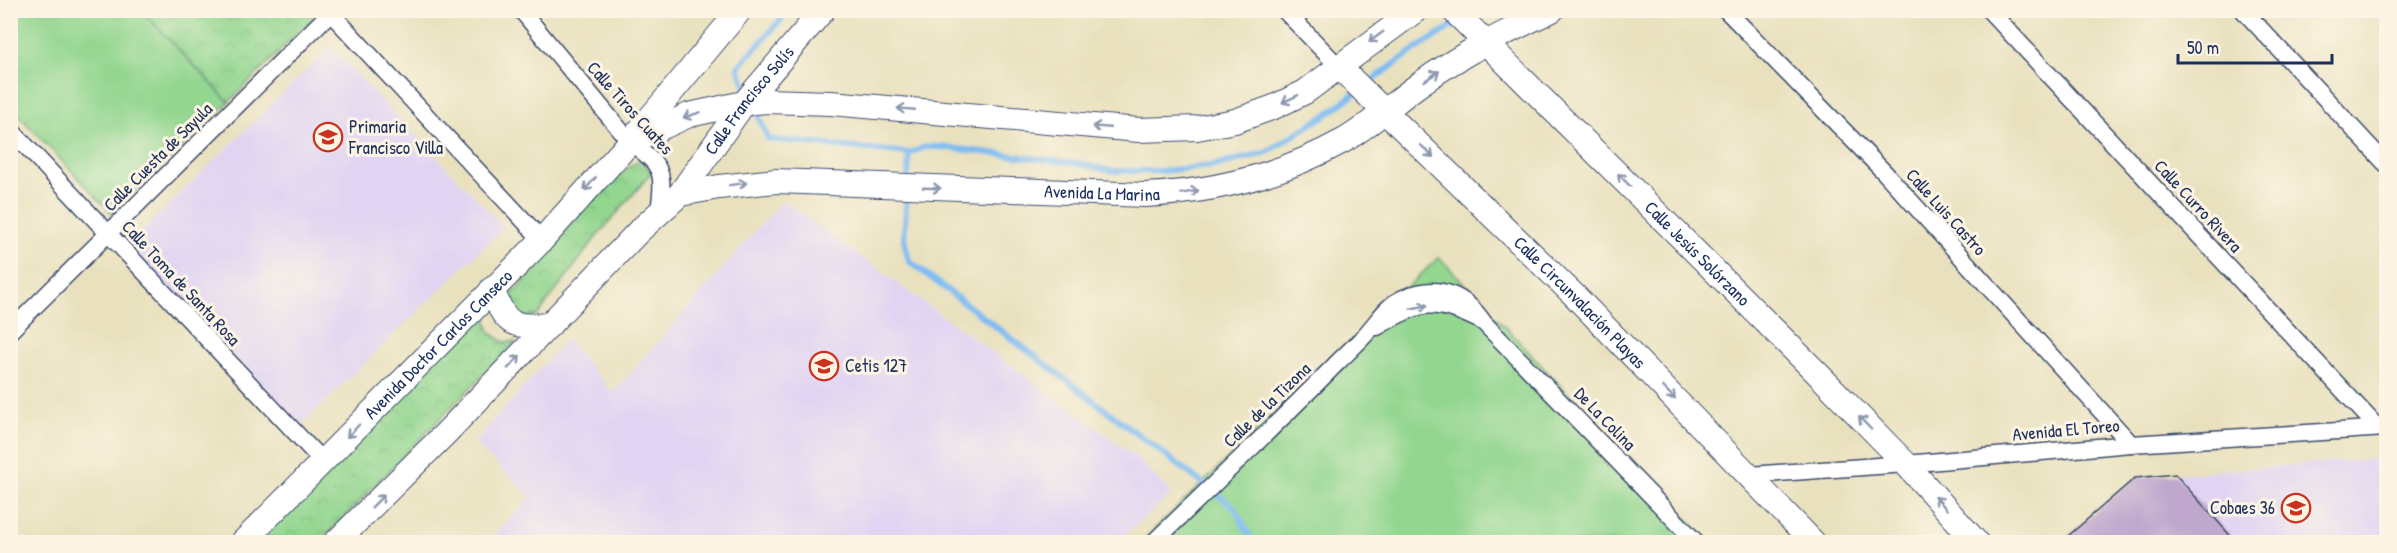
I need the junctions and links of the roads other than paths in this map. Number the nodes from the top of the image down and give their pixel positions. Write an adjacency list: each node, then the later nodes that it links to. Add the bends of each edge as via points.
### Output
1 (521, 10): 17 (street, Calle Tiros Cuates)
2 (740, 10): 17 (main road)
3 (823, 10): 14 (main road, Calle Francisco Solís)
4 (1284, 10): 13 (street)
5 (1416, 10): 13 (main road, one-way to 13)
6 (1453, 10): 12 (main road)
7 (1552, 10): 12 (main road, Avenida La Marina)
8 (1726, 10): 28 (street, Calle Luis Castro, via 1886,174)
9 (1989, 10): 27 (street, Calle Curro Rivera)
10 (2243, 10): 18 (street)
11 (330, 11): 21 (street, Calle Cuesta de Sayula); 22 (street)
12 (1486, 43): 15 (main road, Avenida La Marina, one-way to 12, via 1459,57); 30 (main road, Calle Jesús Solórzano, one-way to 12)
13 (1338, 66): 14 (main road, one-way to 14, via 1305,92 1274,107 1235,121 1197,128 1139,130 767,101); 15 (main road, Calle Circunvalación Playas)
14 (750, 96): 17 (main road, one-way to 17, via 689,115); 19 (main road, Calle Francisco Solís)
15 (1385, 111): 19 (main road, Avenida La Marina, one-way to 15, via 748,183 804,181 1095,194 1183,194 1261,177 1314,156 1345,140); 31 (main road, Calle Circunvalación Playas, one-way to 31, via 1574,294)
16 (10, 129): 21 (street, Calle Toma de Santa Rosa)
17 (630, 142): 20 (street, Calle Tiros Cuates, via 660,169 663,182); 22 (main road, Avenida Doctor Carlos Canseco, one-way to 22)
18 (2386, 164)
19 (680, 194): 20 (main road)
20 (659, 213): 25 (main road)
21 (108, 234): 26 (street, Calle Cuesta de Sayula); 29 (street, Calle Toma de Santa Rosa)
22 (542, 240): 23 (main road, Avenida Doctor Carlos Canseco)
23 (492, 289): 25 (main road, via 502,315 512,323); 29 (main road, Avenida Doctor Carlos Canseco, one-way to 29)
24 (1484, 323): 34 (street, Calle de la Tizona, via 1453,309 1421,305 1368,333); 35 (street, De La Colina)
25 (550, 325): 33 (main road, one-way to 25)
26 (10, 331)
27 (2382, 428): 28 (street, Avenida El Toreo)
28 (2131, 444): 30 (street, Avenida El Toreo)
29 (322, 462): 32 (main road, Avenida Doctor Carlos Canseco)
30 (1906, 464): 31 (street, Avenida El Toreo); 37 (main road, Calle Jesús Solórzano, one-way to 30)
31 (1750, 475): 36 (main road, Calle Circunvalación Playas)
32 (243, 543)
33 (336, 543)
34 (1154, 543)
35 (1696, 543)
36 (1813, 543)
37 (1976, 543)

